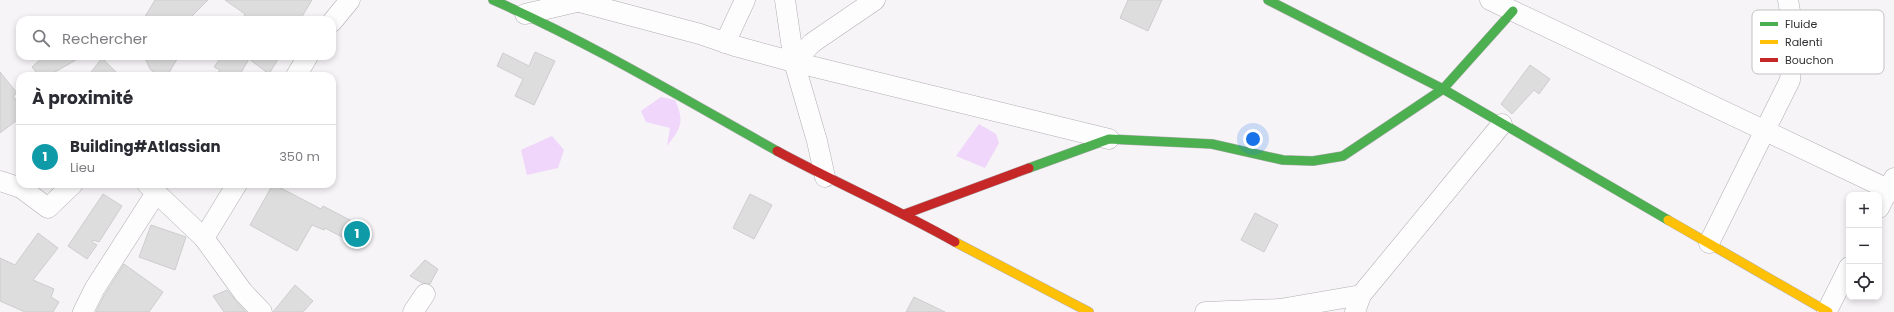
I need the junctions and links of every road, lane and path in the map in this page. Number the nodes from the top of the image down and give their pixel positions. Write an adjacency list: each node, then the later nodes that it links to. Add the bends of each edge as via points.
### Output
1 (350, 0): 13 (street)
2 (493, 0): 12 (street)
3 (745, 0): 14 (street)
4 (785, 0): 16 (street)
5 (876, 0): 16 (street, via 812,43)
6 (1268, 0): 19 (street)
7 (1490, 0): 10 (street)
8 (1788, 0): 11 (street)
9 (582, 1): 12 (street); 14 (street)
10 (1512, 6): 19 (street); 21 (street)
11 (1790, 10)
12 (525, 14): 23 (street)
13 (336, 17)
14 (725, 43): 16 (street)
15 (306, 60): 17 (street)
16 (794, 62): 22 (street); 23 (street)
17 (298, 72)
18 (1791, 74): 21 (street)
19 (1443, 89): 20 (street); 22 (street, via 1343,156 1313,161 1283,160 1212,144)
20 (1502, 124): 34 (street); 37 (street)
21 (1765, 131): 26 (street); 34 (street)
22 (1109, 139): 32 (street)
23 (825, 177): 32 (street)
24 (0, 181): 25 (street)
25 (16, 186)
26 (1892, 187): 31 (street)
27 (21, 188): 28 (street, via 48,208)
28 (69, 188)
29 (151, 188): 33 (street); 38 (street)
30 (235, 188): 33 (street)
31 (1882, 203)
32 (905, 214): 41 (street)
33 (204, 238): 39 (street, via 243,292)
34 (1709, 244): 43 (street)
35 (1846, 273): 43 (street)
36 (425, 294): 40 (street)
37 (1358, 303): 42 (street)
38 (83, 312)
39 (262, 312)
40 (413, 312)
41 (1089, 312)
42 (1205, 312)
43 (1828, 312)

